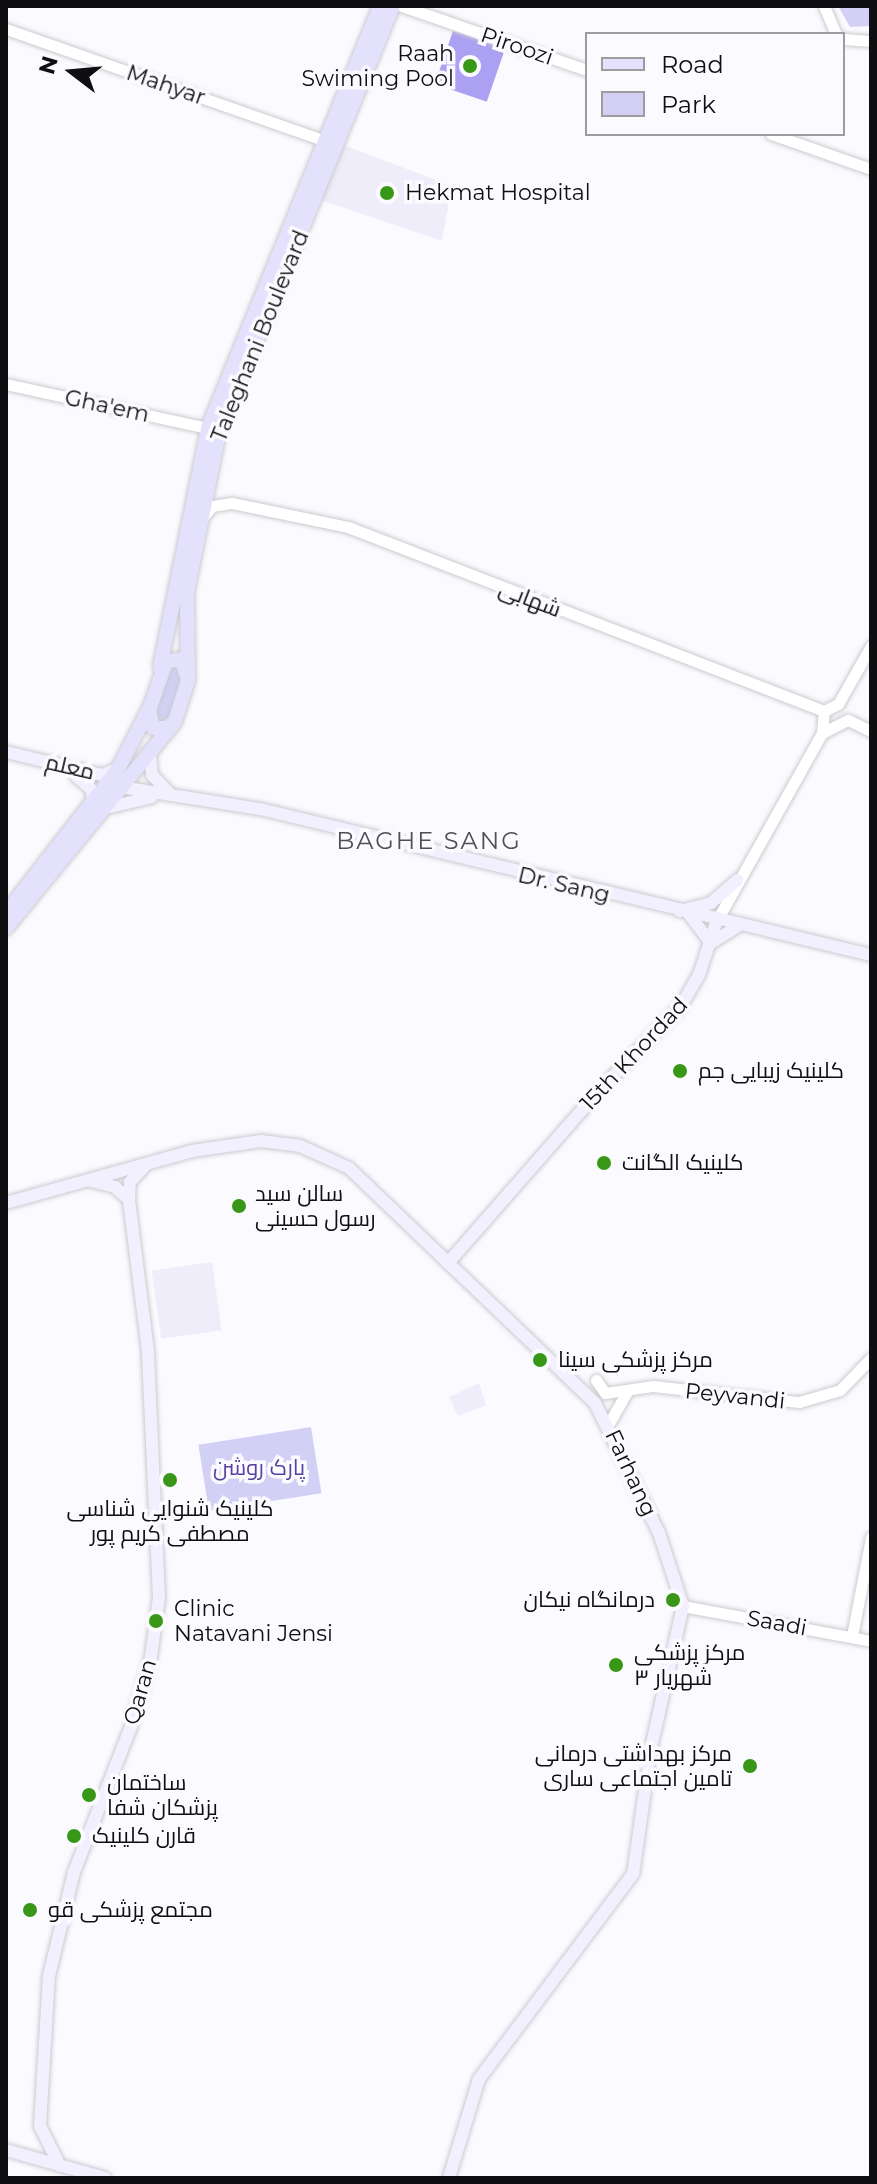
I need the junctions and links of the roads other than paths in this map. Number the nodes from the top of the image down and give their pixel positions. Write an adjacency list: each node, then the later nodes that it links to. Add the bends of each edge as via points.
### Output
1 (380, 6): 10 (main road, Taleghani Boulevard)
2 (393, 6): 10 (main road, Taleghani Boulevard)
3 (402, 6): 9 (street, Piroozi)
4 (824, 6): 6 (street)
5 (6, 29): 12 (street, Mahyar)
6 (835, 32)
7 (845, 39): 8 (street)
8 (871, 41)
9 (585, 69)
10 (350, 96): 12 (main road, Taleghani Boulevard); 16 (main road, Taleghani Boulevard)
11 (777, 136): 13 (street)
12 (326, 141): 15 (main road, Taleghani Boulevard)
13 (871, 169)
14 (6, 384): 15 (street, Gha'em)
15 (208, 428): 20 (main road, Taleghani Boulevard)
16 (209, 469): 17 (street, via 210,482); 18 (main road, Taleghani Boulevard)
17 (232, 503): 18 (street, via 212,506); 26 (street, شهابی, via 348,527)
18 (198, 529): 19 (main road, Taleghani Boulevard)
19 (186, 626): 20 (main road, via 178,644); 23 (main road, Taleghani Boulevard)
20 (168, 633): 22 (main road, Taleghani Boulevard)
21 (871, 646): 24 (street)
22 (159, 673): 23 (main road, via 177,657); 25 (main road, Taleghani Boulevard)
23 (188, 680): 28 (main road, Taleghani Boulevard)
24 (838, 704): 26 (street); 27 (street)
25 (149, 710): 28 (main road, via 153,728 167,728); 34 (main road)
26 (824, 711): 30 (street)
27 (848, 720): 29 (street); 30 (street)
28 (175, 721): 32 (main road)
29 (871, 731)
30 (822, 733): 39 (street, 15th Khordad)
31 (6, 752): 34 (main road, معلم, via 102,775)
32 (150, 755): 36 (main road); 37 (main road, via 152,775)
33 (6, 759): 35 (main road, Dr. Sang)
34 (118, 769): 36 (main road)
35 (76, 776): 36 (main road, Dr. Sang); 38 (main road)
36 (114, 786): 37 (main road, Dr. Sang); 38 (main road)
37 (171, 795): 38 (main road); 42 (main road, Dr. Sang, via 286,815)
38 (100, 805): 41 (main road); 45 (main road)
39 (737, 880): 40 (street, 15th Khordad); 42 (main road, via 711,903)
40 (724, 905): 43 (street, 15th Khordad); 44 (street)
41 (6, 913)
42 (683, 913): 43 (main road, Dr. Sang); 46 (main road)
43 (717, 920): 44 (main road, Dr. Sang); 46 (main road, 15th Khordad)
44 (740, 925): 46 (main road); 47 (main road, Dr. Sang)
45 (6, 928)
46 (711, 943): 52 (main road, 15th Khordad, via 681,1006)
47 (871, 955)
48 (148, 1164): 49 (main road, Farhang); 50 (main road, via 130,1182); 52 (main road, Farhang, via 261,1141 300,1146 349,1168)
49 (83, 1180): 50 (main road, via 115,1187); 51 (main road, Farhang)
50 (129, 1200): 62 (main road, Qaran, via 148,1351 159,1597 151,1657 132,1724 74,1872 49,1976 40,2126)
51 (6, 1203)
52 (448, 1263): 56 (main road, Farhang, via 584,1391)
53 (871, 1358): 55 (street, Peyvandi, via 840,1390 799,1402)
54 (596, 1380): 55 (street, Peyvandi, via 605,1393)
55 (631, 1388): 56 (street, via 621,1396)
56 (608, 1425): 58 (main road, Farhang, via 659,1533)
57 (871, 1537): 59 (street)
58 (683, 1606): 59 (street, Saadi); 64 (main road, via 651,1748 632,1877 479,2079)
59 (852, 1636): 60 (street, Saadi)
60 (871, 1641)
61 (6, 2150): 62 (main road)
62 (60, 2166): 63 (main road)
63 (105, 2178)
64 (449, 2178)

